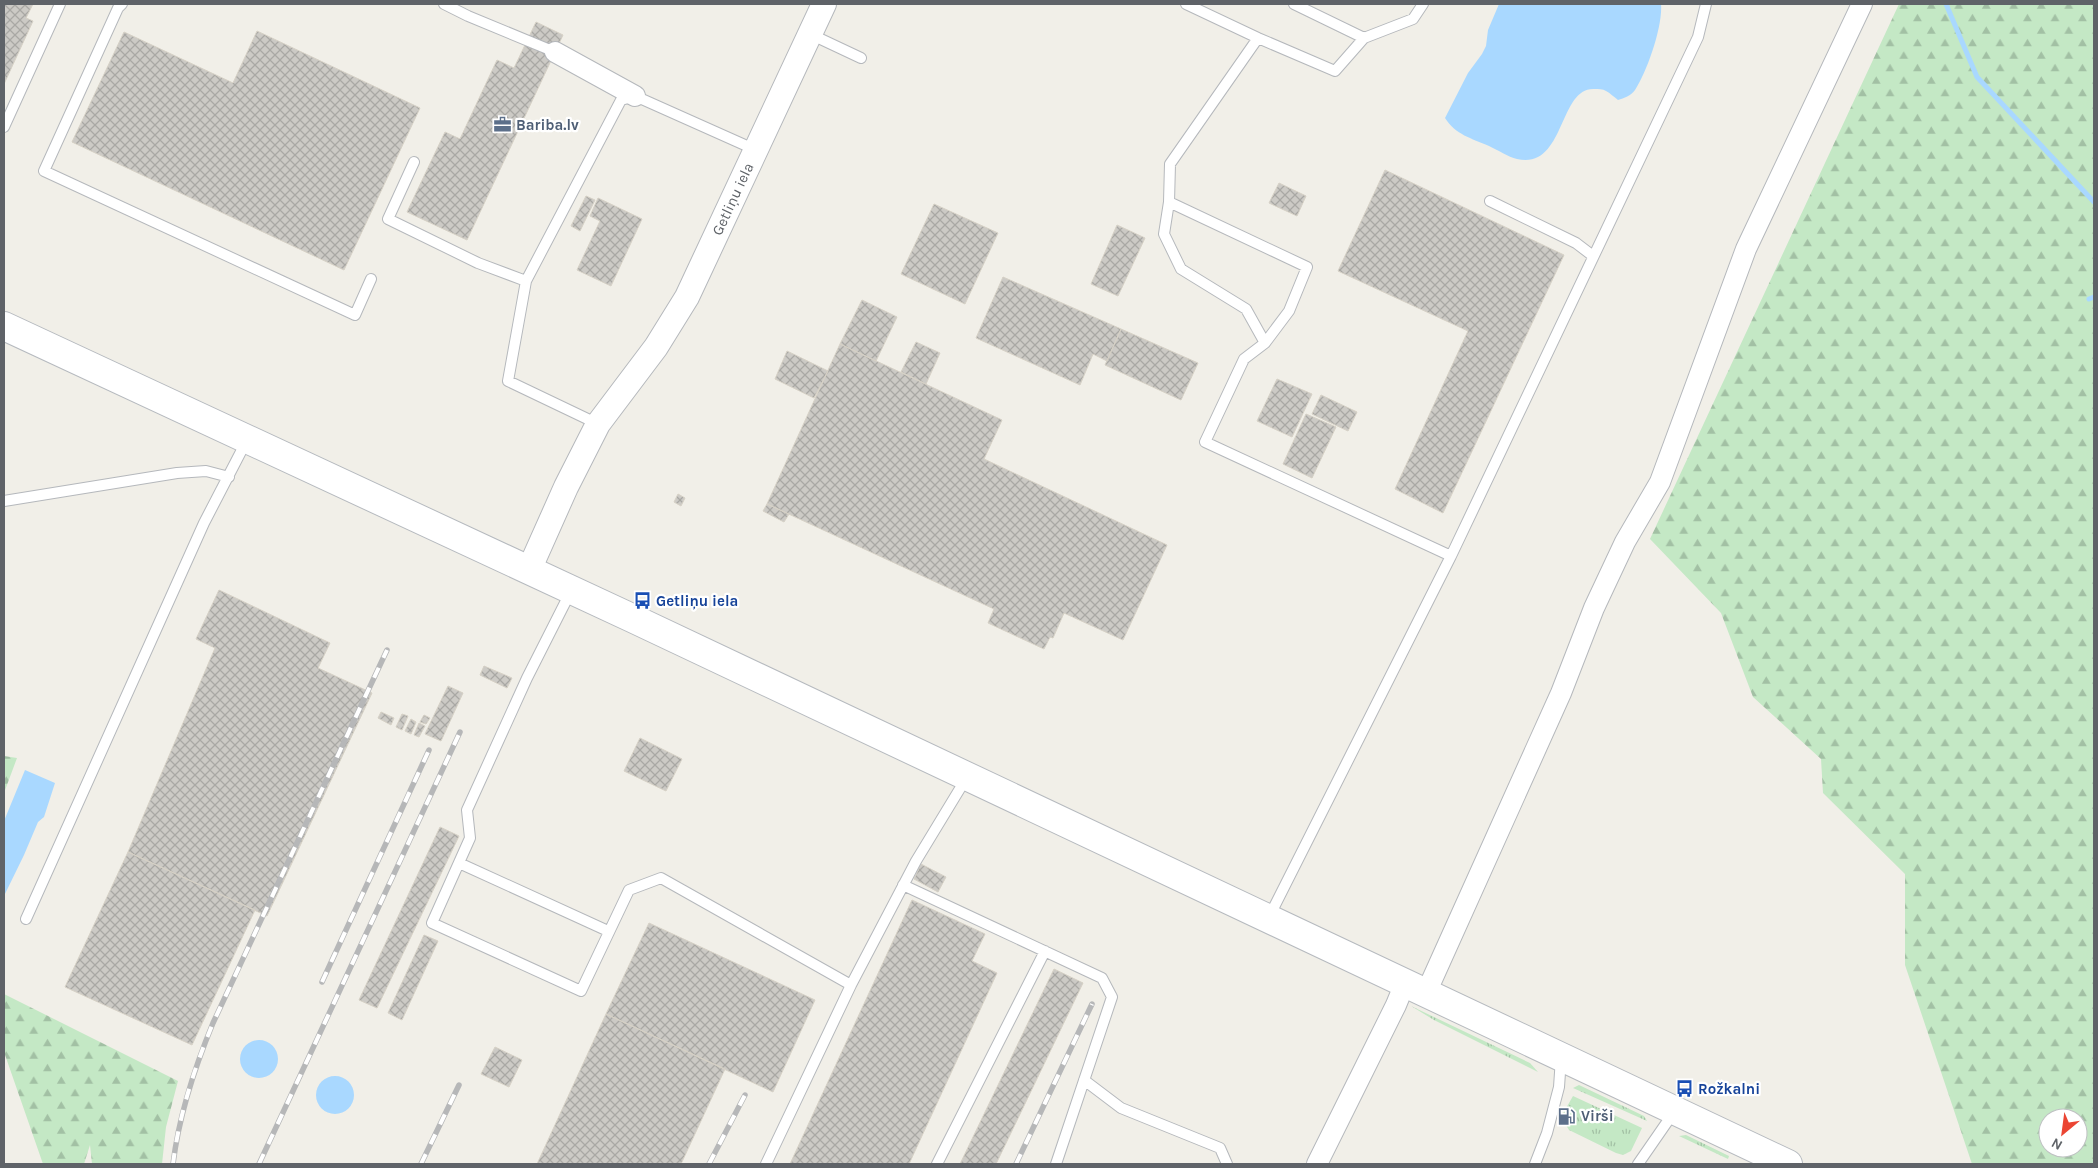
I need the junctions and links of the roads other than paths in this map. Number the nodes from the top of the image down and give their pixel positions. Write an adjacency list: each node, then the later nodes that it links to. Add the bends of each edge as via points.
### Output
1 (60, 4): 16 (lane)
2 (122, 4): 22 (lane, via 44,170 355,315)
3 (444, 4): 13 (lane)
4 (824, 4): 10 (street, Getliņu iela)
5 (1186, 4): 11 (lane)
6 (1294, 4): 12 (lane)
7 (1424, 4): 12 (lane, via 1413,19)
8 (1706, 4): 21 (lane, via 1698,37)
9 (1862, 4): 41 (street, via 1746,249 1660,482 1625,542 1561,693)
10 (810, 34): 14 (lane); 17 (street, Getliņu iela)
11 (1258, 38): 12 (lane, via 1335,71); 20 (lane, via 1170,164)
12 (1364, 38)
13 (555, 52): 15 (street)
14 (861, 58)
15 (635, 96): 17 (lane); 23 (lane, via 621,100)
16 (4, 127)
17 (756, 150): 26 (street, Getliņu iela, via 687,296 656,347)
18 (414, 162): 23 (lane, via 388,219 478,263)
19 (1490, 201): 21 (lane, via 1576,243)
20 (1169, 202): 25 (lane, via 1164,234 1181,269 1246,309); 25 (lane, via 1306,267 1289,311)
21 (1593, 256): 30 (lane)
22 (371, 279)
23 (526, 281): 26 (lane, via 508,381)
24 (4, 326): 27 (main road)
25 (1264, 342): 30 (lane, via 1244,358 1204,442)
26 (598, 424): 31 (street, Getliņu iela)
27 (247, 440): 28 (lane); 31 (main road)
28 (228, 476): 29 (lane, via 206,472 177,473); 37 (lane, via 204,522)
29 (4, 501)
30 (1451, 556): 36 (lane)
31 (529, 570): 32 (main road)
32 (571, 590): 33 (main road); 34 (lane, via 467,810 470,838)
33 (967, 777): 35 (lane); 36 (main road)
34 (459, 862): 38 (lane); 38 (lane, via 432,923 581,991)
35 (903, 885): 39 (lane); 40 (lane)
36 (1269, 918): 41 (main road)
37 (26, 919)
38 (608, 931): 40 (lane, via 629,890 661,878)
39 (1045, 951): 43 (lane, via 1102,978 1112,997); 46 (lane)
40 (851, 985): 45 (lane)
41 (1416, 988): 42 (main road); 49 (street, via 1396,1005)
42 (1561, 1057): 44 (main road); 50 (lane, via 1560,1087)
43 (1084, 1080): 47 (lane); 48 (lane, via 1121,1108 1220,1148)
44 (1675, 1111): 51 (lane); 52 (main road)
45 (766, 1164)
46 (937, 1164)
47 (1056, 1164)
48 (1227, 1164)
49 (1317, 1164)
50 (1535, 1164)
51 (1638, 1164)
52 (1788, 1164)

